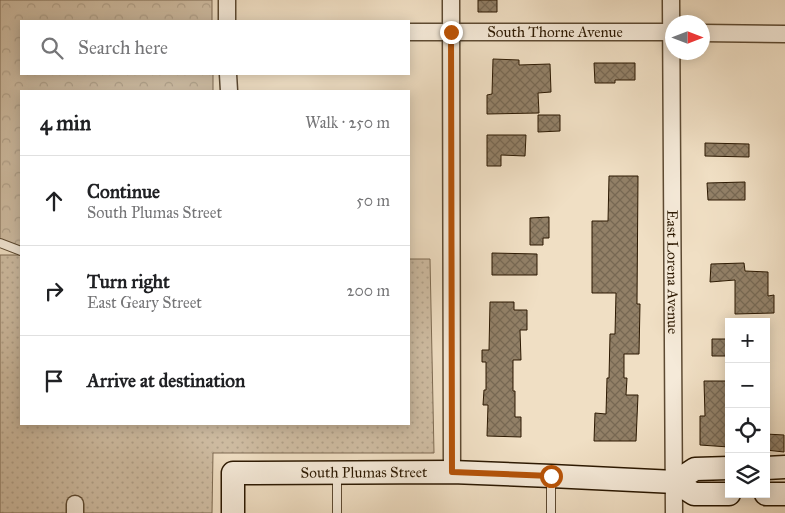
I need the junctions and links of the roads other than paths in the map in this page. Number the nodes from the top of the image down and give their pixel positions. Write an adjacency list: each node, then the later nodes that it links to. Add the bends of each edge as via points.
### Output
1 (227, 0): 5 (street)
2 (450, 0): 7 (street)
3 (671, 0): 4 (street, East Lorena Avenue)
4 (671, 15)
5 (227, 20)
6 (410, 32): 7 (street, South Thorne Avenue)
7 (451, 32): 8 (street, South Thorne Avenue); 20 (street)
8 (665, 32)
9 (710, 33): 10 (street)
10 (785, 34)
11 (672, 60): 22 (street, East Lorena Avenue)
12 (228, 75): 13 (street)
13 (229, 90)
14 (0, 242): 15 (lane)
15 (20, 251)
16 (785, 467): 18 (street)
17 (725, 468): 22 (street, via 695,469)
18 (770, 468)
19 (337, 472): 20 (street, South Plumas Street); 26 (street, South Plumas Street, via 233,473); 27 (lane)
20 (452, 472): 21 (street, South Plumas Street)
21 (551, 476): 22 (street, South Plumas Street); 28 (lane)
22 (675, 482): 23 (street, South Plumas Street, via 694,494); 29 (street, East Lorena Avenue)
23 (725, 494)
24 (770, 494): 25 (street)
25 (785, 494)
26 (233, 513)
27 (337, 513)
28 (551, 513)
29 (674, 513)

